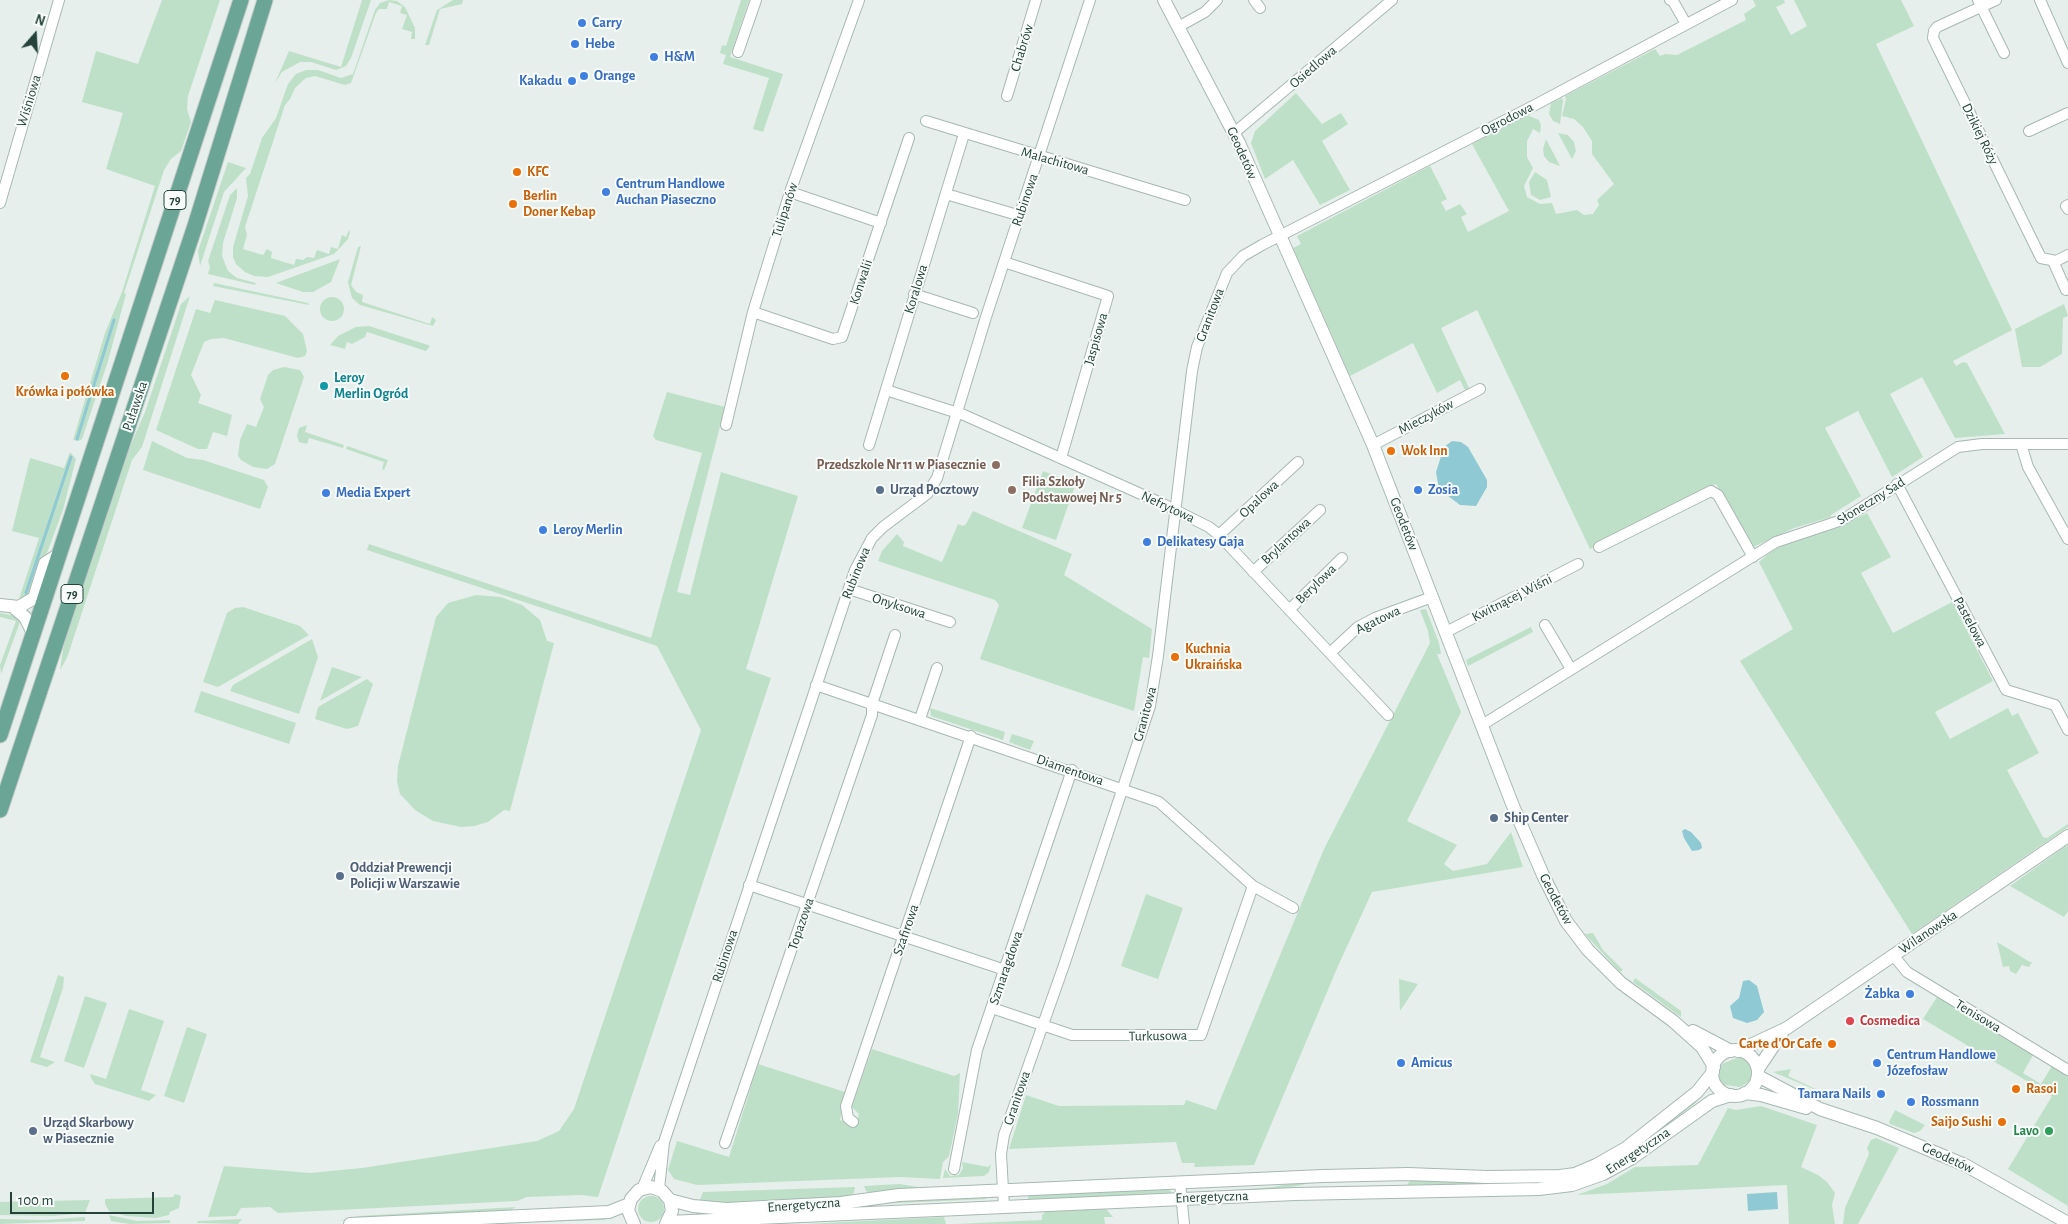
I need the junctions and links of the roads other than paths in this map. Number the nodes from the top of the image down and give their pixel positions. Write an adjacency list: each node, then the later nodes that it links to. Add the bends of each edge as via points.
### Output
1 (59, 0): 32 (street, Wiśniowa)
2 (241, 0): 61 (main road, Puławska / 79)
3 (265, 0): 88 (main road, Puławska / 79, via 192,235)
4 (756, 0): 18 (street)
5 (859, 0): 29 (street, Tulipanów)
6 (1036, 0): 21 (street, Chabrów)
7 (1090, 0): 28 (street, Rubinowa)
8 (1164, 0): 17 (street, Geodetów)
9 (1218, 0): 17 (street, via 1205,12)
10 (1392, 0): 25 (street, Osiedlowa)
11 (1672, 0): 16 (street)
12 (1732, 0): 16 (street, Ogrodowa)
13 (1996, 0): 15 (street, Dzikiej Róży)
14 (2040, 0): 20 (street)
15 (1980, 4): 19 (street); 39 (street, Dzikiej Róży, via 1937,27 1933,38 2041,258)
16 (1686, 24): 37 (street, Ogrodowa)
17 (1178, 27): 25 (street, Geodetów)
18 (738, 52)
19 (2004, 53)
20 (2068, 63)
21 (1008, 96)
22 (2068, 113): 24 (street)
23 (926, 121): 26 (street, Malachitowa)
24 (2029, 132)
25 (1234, 133): 37 (street, Geodetów)
26 (964, 134): 28 (street, Malachitowa); 30 (street, Koralowa)
27 (909, 138): 36 (street, Konwalii)
28 (1041, 156): 31 (street, Malachitowa); 40 (street, Rubinowa)
29 (790, 192): 36 (street); 43 (street, Tulipanów)
30 (946, 194): 35 (street); 42 (street, Koralowa)
31 (1185, 200)
32 (0, 203)
33 (2068, 205): 34 (street)
34 (2068, 209)
35 (1014, 214)
36 (881, 223): 43 (street, Konwalii, via 842,337 833,339)
37 (1281, 235): 52 (street, Geodetów); 57 (street, Granitowa, via 1243,256 1227,273 1197,347)
38 (2068, 255): 39 (street)
39 (2053, 261): 41 (street)
40 (1004, 262): 47 (street, Rubinowa); 53 (street, Jaspisowa, via 1108,296)
41 (2066, 290)
42 (914, 294): 44 (street); 46 (street, Koralowa)
43 (753, 312): 48 (street, Tulipanów)
44 (973, 313)
45 (1480, 389): 52 (street, Mieczyków)
46 (886, 390): 47 (street, Nefrytowa); 51 (street, Koralowa)
47 (957, 412): 53 (street, Nefrytowa); 66 (street, Rubinowa, via 932,487 870,540)
48 (726, 425)
49 (2021, 444): 50 (street); 55 (street, Słoneczny Sad, via 1958,447); 59 (street, via 2028,467)
50 (2068, 444)
51 (868, 445)
52 (1373, 445): 67 (street, Geodetów)
53 (1061, 458): 57 (street, Nefrytowa)
54 (1298, 462): 58 (street, Opalowa)
55 (1897, 484): 62 (street, Słoneczny Sad, via 1842,520 1776,542); 83 (street, Pastelowa, via 2006,690 2055,705)
56 (1320, 510): 65 (street, Brylantowa)
57 (1176, 511): 58 (street, Nefrytowa); 87 (street, Granitowa, via 1150,706)
58 (1219, 535): 65 (street, Nefrytowa)
59 (2068, 539)
60 (1599, 547): 62 (street, via 1711,491 1718,495)
61 (61, 553): 68 (street, via 45,563 34,598 24,604); 73 (main road, Puławska / 79)
62 (1752, 557): 77 (street, Słoneczny Sad)
63 (1342, 558): 69 (street, Berylowa)
64 (1578, 564): 72 (street, Kwitnącej Wiśni)
65 (1253, 572): 69 (street, Nefrytowa)
66 (849, 589): 70 (street, Onyksowa); 78 (street, Rubinowa)
67 (1432, 597): 72 (street, Geodetów); 75 (street, Agatowa, via 1358,627)
68 (6, 606): 73 (street, via 26,617)
69 (1289, 610): 75 (street, Nefrytowa)
70 (950, 622)
71 (1545, 625): 77 (street)
72 (1446, 632): 82 (street, Geodetów)
73 (34, 635): 84 (main road, Puławska / 79)
74 (895, 635): 79 (street, Topazowa)
75 (1330, 653): 80 (street, Nefrytowa)
76 (937, 668): 81 (street)
77 (1571, 669): 82 (street, Słoneczny Sad)
78 (816, 685): 79 (street, Diamentowa); 90 (street, Rubinowa)
79 (872, 704): 81 (street, Diamentowa); 92 (street, Topazowa, via 872,715)
80 (1388, 715)
81 (920, 719): 85 (street, Diamentowa)
82 (1482, 725): 98 (street, Geodetów, via 1542,875 1566,921 1588,950 1620,982)
83 (2068, 730)
84 (0, 735)
85 (971, 736): 86 (street, Diamentowa); 94 (street, Szafirowa)
86 (1072, 770): 87 (street, Diamentowa); 96 (street, Szmaragdowa)
87 (1123, 788): 91 (street, Diamentowa, via 1159,802 1172,811); 99 (street, Granitowa)
88 (0, 810)
89 (2068, 836): 95 (street, Wilanowska)
90 (749, 885): 92 (street); 109 (street, Rubinowa)
91 (1253, 886): 93 (street, Diamentowa); 99 (street, Turkusowa, via 1201,1035 1072,1035)
92 (808, 904): 94 (street); 110 (street, Topazowa)
93 (1293, 908)
94 (904, 935): 96 (street); 108 (street, Szafirowa, via 846,1106 848,1118)
95 (1893, 956): 100 (street, Wilanowska); 103 (street, Tenisowa, via 1907,972)
96 (1005, 970): 97 (street, Szmaragdowa)
97 (992, 1008): 99 (street, Turkusowa); 111 (street, Szmaragdowa, via 977,1050)
98 (1673, 1021): 101 (street, Geodetów, via 1718,1046); 102 (street, Geodetów, via 1702,1047)
99 (1042, 1025): 115 (street, Granitowa, via 1002,1144)
100 (1787, 1028): 101 (street, Wilanowska); 104 (street, Wilanowska)
101 (1734, 1051): 102 (street, via 1721,1056); 104 (street, via 1751,1057)
102 (1713, 1070): 106 (street, via 1718,1088); 112 (street, Energetyczna, via 1697,1092 1626,1148 1575,1174 1504,1177 1408,1174)
103 (2068, 1070)
104 (1758, 1073): 105 (street, via 1754,1086); 107 (street, Geodetów, via 1778,1089)
105 (1745, 1094): 106 (street); 107 (street, Geodetów)
106 (1731, 1095): 116 (street, Energetyczna, via 1712,1101 1632,1158 1603,1174 1572,1185 1539,1189 1394,1190)
107 (1820, 1109): 121 (street, Geodetów, via 1928,1148 2011,1189)
108 (853, 1122)
109 (664, 1142): 113 (street, Rubinowa, via 658,1148); 114 (street, Rubinowa)
110 (725, 1143)
111 (954, 1169)
112 (1180, 1183): 115 (street, Energetyczna); 116 (street)
113 (642, 1189): 114 (street, via 651,1187); 118 (street)
114 (659, 1190): 117 (street, Energetyczna)
115 (1003, 1191): 117 (street, Energetyczna, via 726,1209); 119 (street, Granitowa)
116 (1181, 1198): 119 (street, Energetyczna); 124 (street)
117 (670, 1200): 120 (street, Energetyczna, via 672,1211)
118 (629, 1204): 122 (street, via 609,1212); 123 (street, via 629,1216)
119 (1004, 1207): 120 (street, Energetyczna)
120 (667, 1223)
121 (2068, 1223)
122 (350, 1224)
123 (634, 1224)
124 (1184, 1224)

